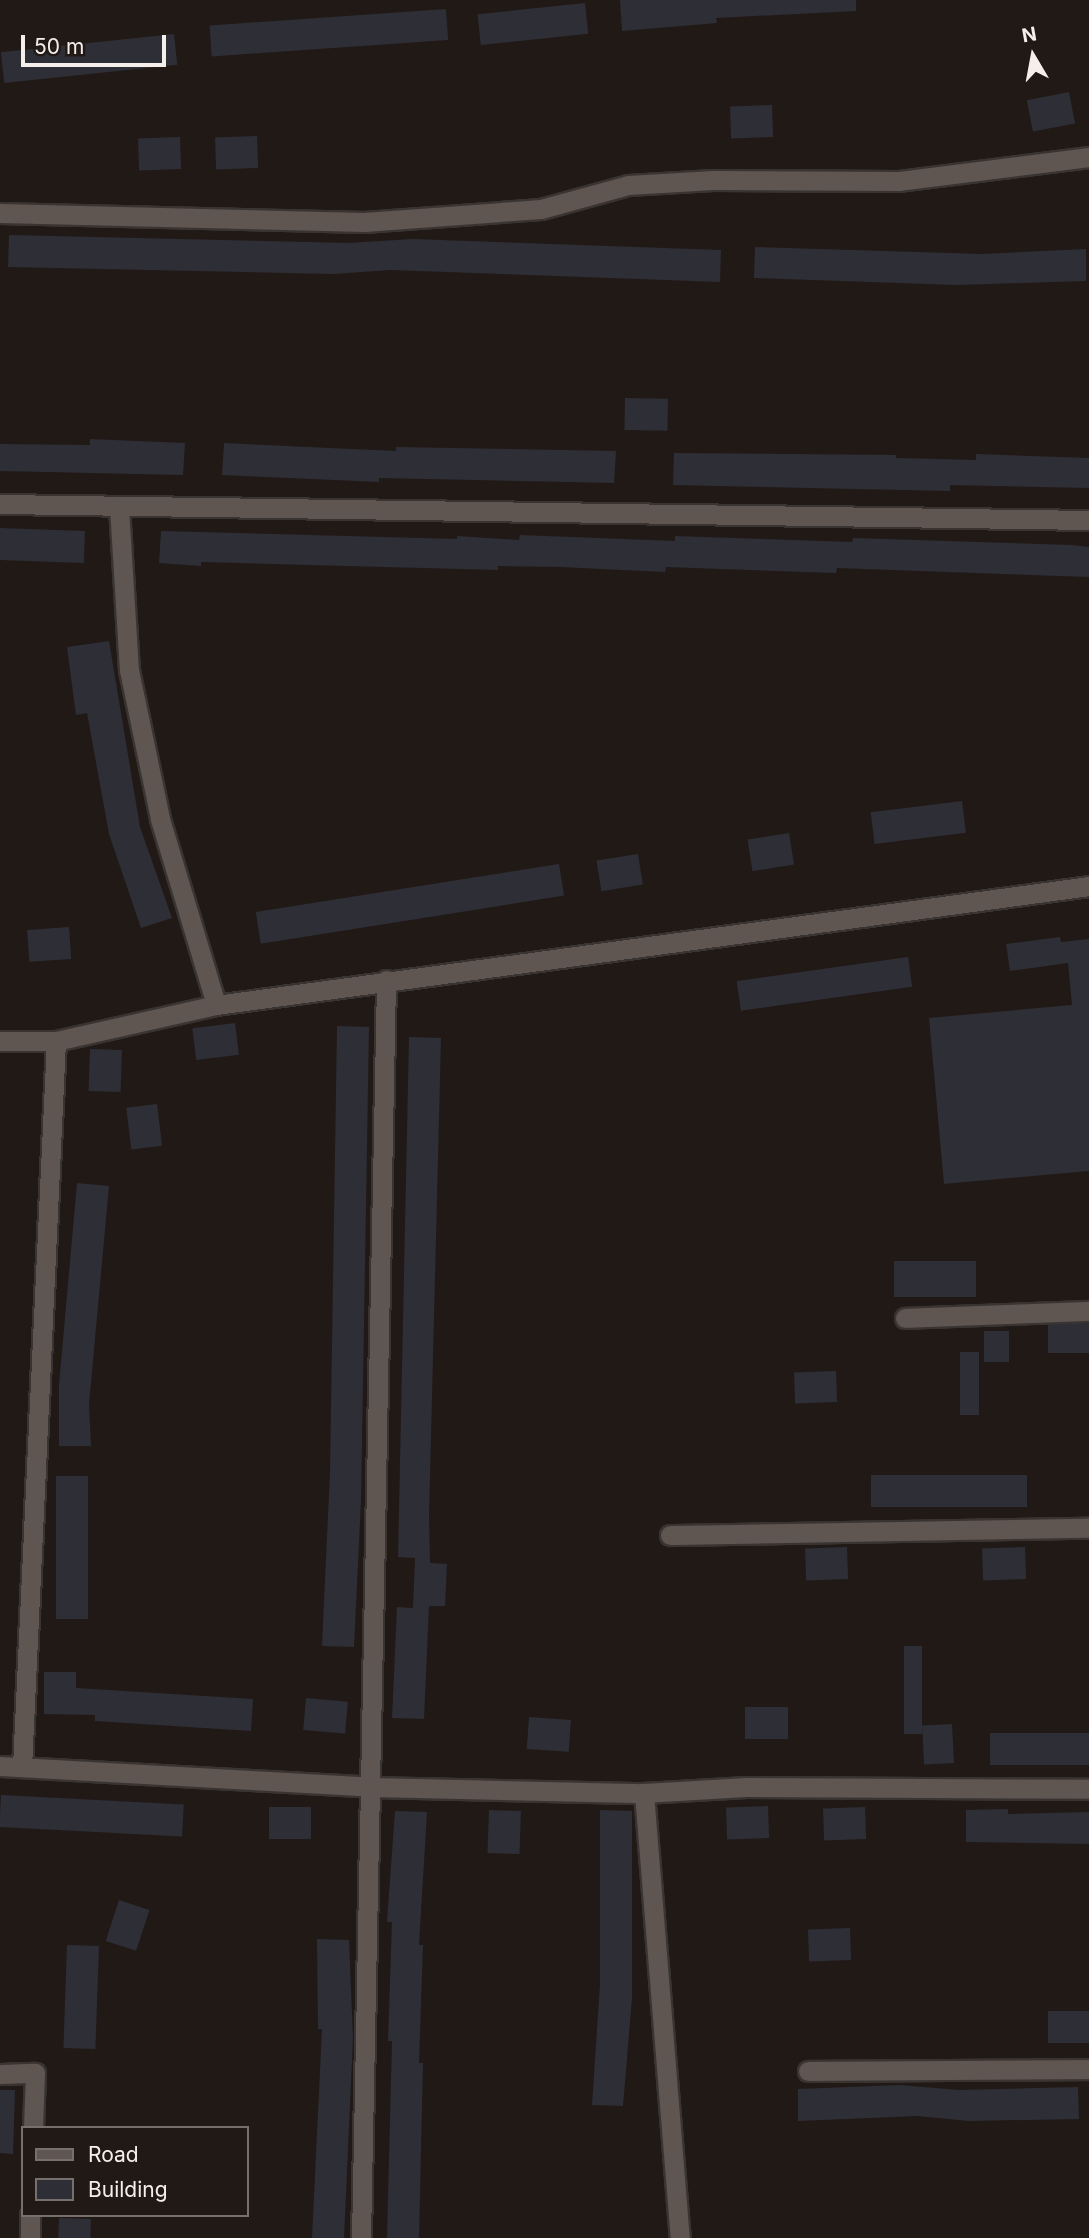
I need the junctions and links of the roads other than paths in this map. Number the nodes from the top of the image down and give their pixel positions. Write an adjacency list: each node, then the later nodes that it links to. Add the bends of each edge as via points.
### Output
1 (1089, 157): 2 (street, via 899,181 713,180 628,185 541,209 364,222)
2 (0, 213)
3 (0, 504): 4 (street)
4 (119, 507): 5 (street); 8 (street, via 129,670 160,819)
5 (1089, 520)
6 (1089, 886): 7 (street)
7 (386, 980): 8 (street); 17 (street)
8 (216, 1005): 10 (street)
9 (0, 1041): 10 (street)
10 (56, 1041): 16 (street)
11 (1089, 1311): 12 (street)
12 (905, 1318)
13 (1089, 1528): 14 (street)
14 (670, 1535)
15 (0, 1766): 16 (street)
16 (22, 1767): 17 (street)
17 (372, 1787): 19 (street); 26 (street)
18 (1089, 1789): 19 (street, via 746,1787)
19 (644, 1793): 27 (street)
20 (1089, 2069): 21 (street)
21 (808, 2071)
22 (0, 2074): 23 (street, via 35,2073)
23 (33, 2126)
24 (30, 2217): 25 (street)
25 (30, 2238)
26 (361, 2238)
27 (680, 2238)

